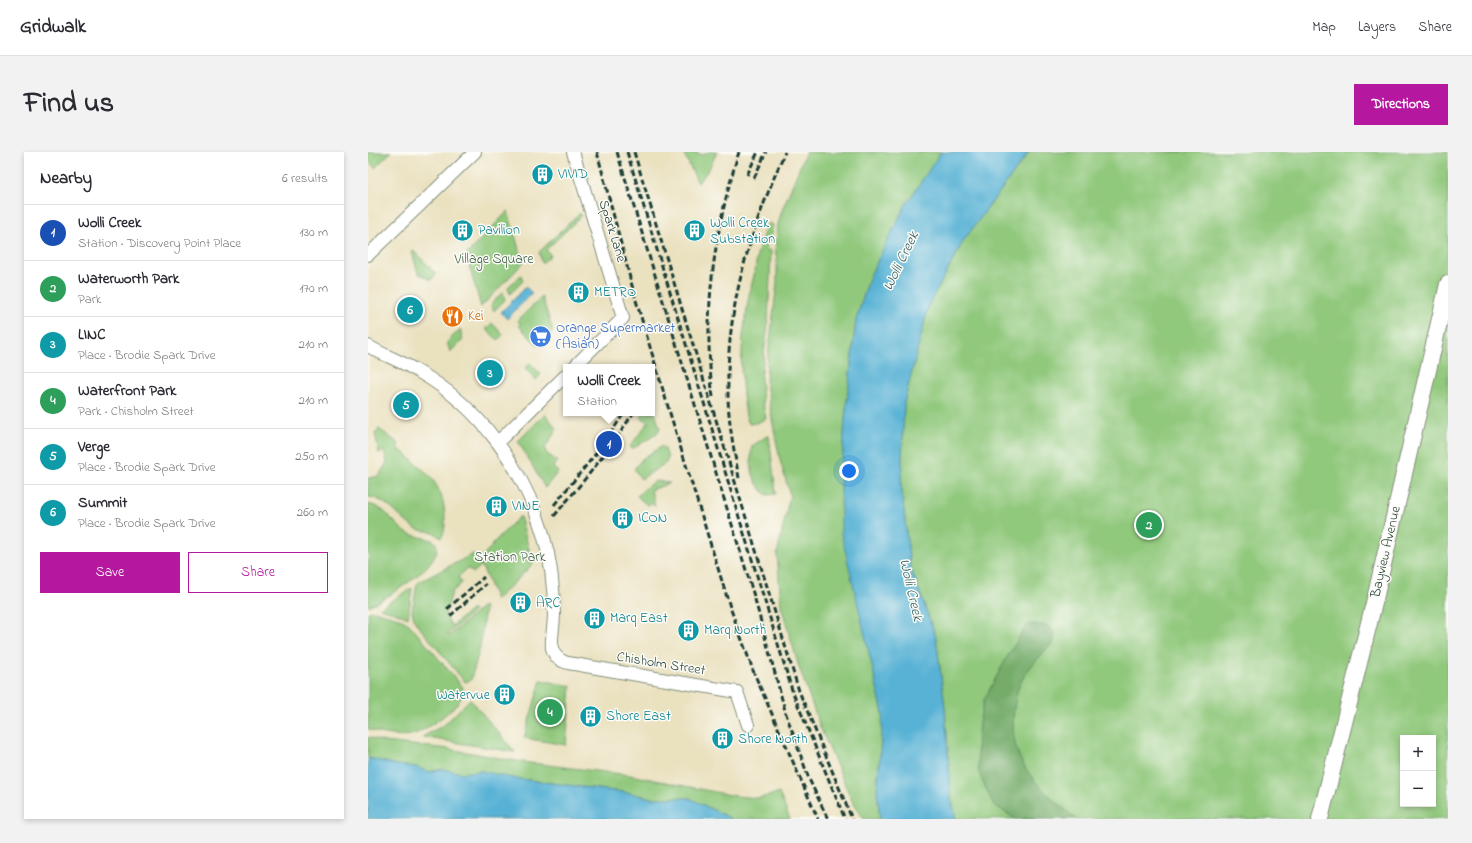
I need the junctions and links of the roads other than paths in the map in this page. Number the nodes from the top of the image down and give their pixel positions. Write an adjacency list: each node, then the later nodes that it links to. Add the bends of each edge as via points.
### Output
1 (475, 152): 3 (street)
2 (573, 152): 6 (street, Spark Lane, via 623,318)
3 (368, 255)
4 (1448, 284): 10 (main road, Bayview Avenue, via 1375,599)
5 (368, 346): 8 (street, via 420,372 445,389 470,410)
6 (577, 364)
7 (563, 378): 8 (street)
8 (498, 442): 9 (street, Chisholm Street, via 528,493 543,533 549,555 554,594 552,648 557,658 568,663 737,692)
9 (748, 725)
10 (1320, 819)

